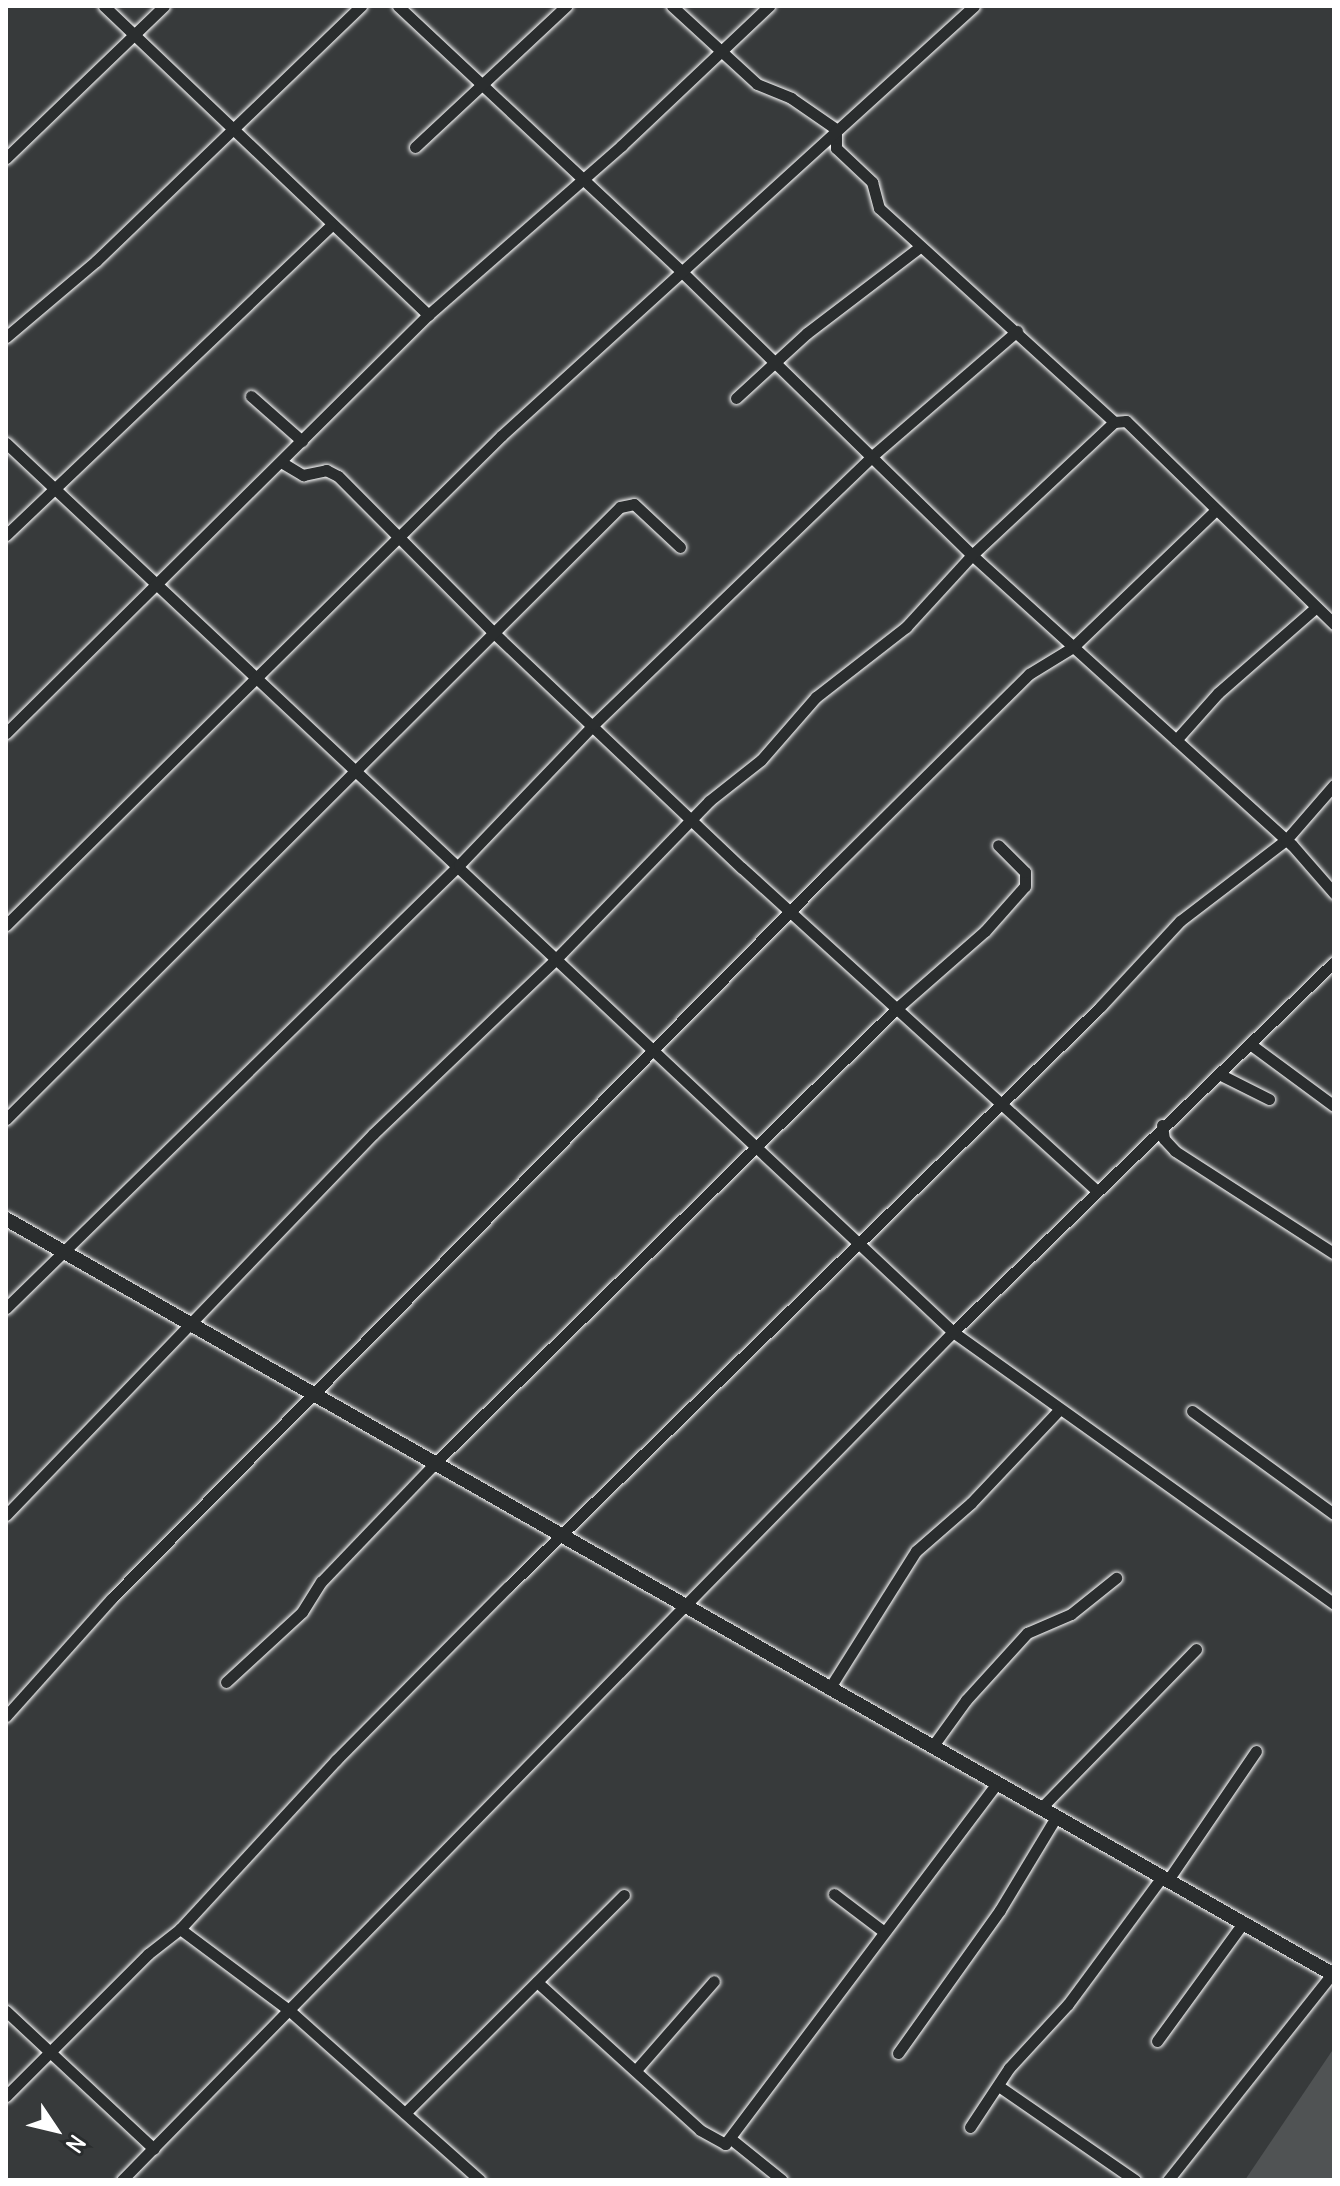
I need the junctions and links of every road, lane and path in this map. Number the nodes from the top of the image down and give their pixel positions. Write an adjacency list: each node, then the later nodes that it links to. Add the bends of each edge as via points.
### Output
1 (104, 6): 9 (street)
2 (164, 6): 9 (street)
3 (361, 6): 12 (street)
4 (398, 6): 11 (street)
5 (566, 6): 11 (street)
6 (672, 6): 10 (street)
7 (769, 6): 10 (street)
8 (966, 9): 13 (street)
9 (136, 35): 12 (street); 15 (street)
10 (723, 50): 13 (street, via 757,84 791,98); 16 (street)
11 (482, 86): 14 (street); 16 (street)
12 (233, 128): 17 (street); 22 (street, via 96,261)
13 (836, 129): 18 (street, via 838,153 872,182 879,208); 19 (street)
14 (415, 147)
15 (6, 158)
16 (583, 179): 19 (street); 20 (street)
17 (331, 226): 20 (street); 31 (street)
18 (920, 247): 21 (street); 23 (street)
19 (680, 270): 23 (street); 34 (street)
20 (428, 315): 27 (street)
21 (1017, 331): 26 (street); 29 (street)
22 (6, 337)
23 (774, 362): 25 (street); 29 (street)
24 (251, 396): 27 (street)
25 (736, 398)
26 (1114, 422): 32 (street, via 1126,421); 36 (street)
27 (302, 441): 30 (street)
28 (6, 443): 31 (street)
29 (871, 457): 36 (street); 43 (street)
30 (281, 462): 34 (street, via 303,475 326,470 338,476); 37 (street)
31 (51, 487): 33 (street); 37 (street)
32 (1215, 511): 38 (street); 41 (street)
33 (6, 535)
34 (397, 536): 40 (street); 42 (street)
35 (680, 547): 40 (street, via 634,504 620,507)
36 (972, 555): 41 (street); 48 (street, via 906,627 816,697 761,760 709,801)
37 (155, 583): 42 (street); 44 (street)
38 (1315, 608): 39 (street); 45 (street, via 1218,693)
39 (1334, 624)
40 (495, 634): 43 (street); 46 (street)
41 (1073, 647): 45 (street); 53 (street, via 1029,674)
42 (256, 677): 46 (street); 54 (street)
43 (594, 724): 48 (street); 51 (street)
44 (6, 733)
45 (1176, 740): 49 (street)
46 (356, 770): 51 (street); 64 (street)
47 (1334, 785): 49 (street)
48 (695, 821): 53 (street); 55 (street)
49 (1286, 840): 52 (street); 62 (street, via 1180,921)
50 (998, 845): 57 (street, via 1025,872 1025,886 985,931)
51 (459, 865): 55 (street); 70 (street)
52 (1334, 893)
53 (793, 911): 57 (street); 59 (street)
54 (6, 925)
55 (556, 959): 59 (street); 73 (street, via 373,1134)
56 (1334, 962): 58 (street)
57 (897, 1008): 62 (street); 66 (street)
58 (1250, 1044): 60 (street); 63 (street)
59 (654, 1051): 66 (street); 75 (street)
60 (1219, 1074): 61 (street); 65 (street)
61 (1269, 1099)
62 (1000, 1103): 67 (street); 69 (street)
63 (1334, 1106)
64 (6, 1119)
65 (1162, 1125): 67 (street); 71 (street, via 1164,1139 1175,1151)
66 (756, 1147): 69 (street); 78 (street)
67 (1097, 1191): 74 (street)
68 (6, 1219): 70 (street)
69 (855, 1243): 74 (street); 81 (street)
70 (60, 1251): 72 (street); 73 (street)
71 (1333, 1253)
72 (6, 1308)
73 (190, 1325): 75 (street); 80 (street)
74 (953, 1332): 76 (street); 84 (street)
75 (317, 1396): 78 (street); 88 (street, via 111,1599)
76 (1059, 1410): 83 (street); 87 (street, via 971,1503 916,1551)
77 (1192, 1411): 79 (street)
78 (435, 1463): 81 (street); 86 (street, via 321,1582 302,1612)
79 (1334, 1514)
80 (6, 1515)
81 (564, 1537): 84 (street); 98 (street, via 336,1760)
82 (1116, 1578): 89 (street, via 1071,1614 1027,1633)
83 (1334, 1604)
84 (686, 1607): 87 (street); 104 (street)
85 (1196, 1649): 92 (street)
86 (226, 1682)
87 (829, 1689): 89 (street)
88 (6, 1716)
89 (932, 1747): 91 (street)
90 (1256, 1751): 94 (street)
91 (996, 1784): 92 (street); 99 (street)
92 (1041, 1808): 93 (street)
93 (1056, 1817): 94 (street); 107 (street, via 1000,1910)
94 (1165, 1878): 97 (street); 109 (street)
95 (834, 1894): 99 (street)
96 (624, 1895): 102 (street)
97 (1243, 1923): 100 (street); 105 (street)
98 (180, 1929): 104 (street); 106 (street)
99 (883, 1931): 113 (street, via 806,2029)
100 (1333, 1975): 119 (street)
101 (714, 1981): 108 (street)
102 (537, 1982): 108 (street); 111 (street)
103 (6, 2011): 106 (street)
104 (290, 2011): 111 (street); 114 (street)
105 (1157, 2041)
106 (51, 2053): 110 (street); 114 (street)
107 (898, 2053)
108 (636, 2070): 113 (street, via 715,2142)
109 (1000, 2087): 112 (street); 118 (street)
110 (6, 2096)
111 (405, 2113): 116 (street)
112 (970, 2127)
113 (731, 2139): 117 (street)
114 (154, 2149): 115 (street)
115 (122, 2180)
116 (480, 2180)
117 (782, 2180)
118 (1135, 2180)
119 (1168, 2180)

